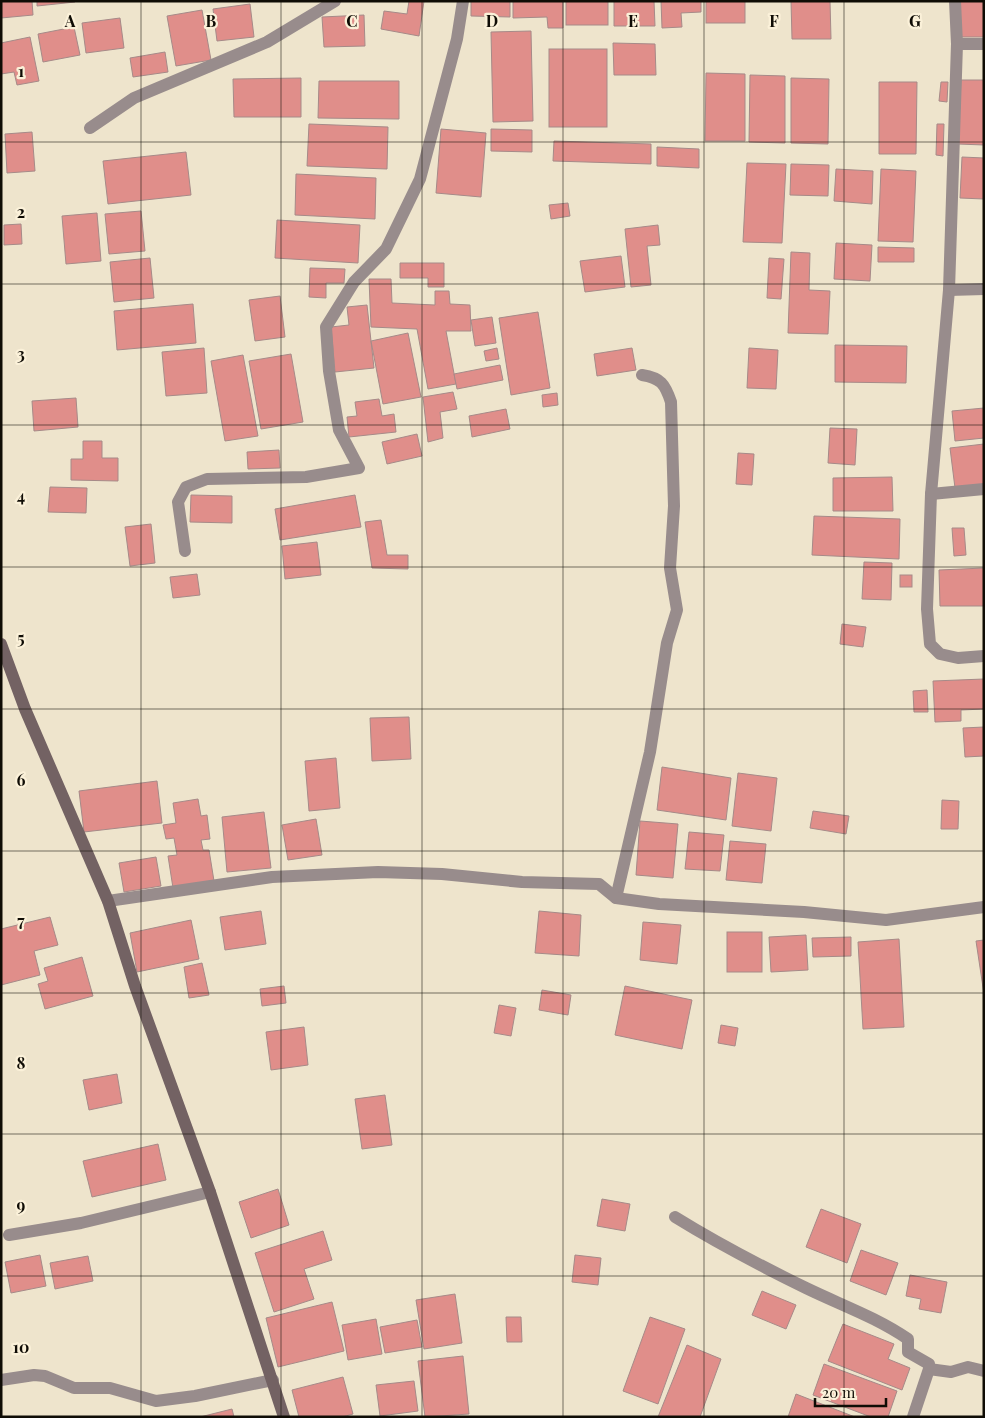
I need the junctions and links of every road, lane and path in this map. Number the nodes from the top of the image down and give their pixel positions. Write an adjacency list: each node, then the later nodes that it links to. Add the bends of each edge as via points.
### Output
1 (334, 1): 6 (street, via 267,42 134,98)
2 (463, 1): 12 (street, via 457,39 420,179 386,249 354,282 326,327 339,430 359,468 306,477 207,479 186,487 178,502)
3 (955, 1): 4 (street)
4 (957, 44): 5 (street); 8 (street)
5 (984, 44)
6 (90, 128)
7 (984, 289): 8 (street)
8 (949, 290): 11 (street)
9 (642, 375): 15 (street, via 657,378 666,388 671,402 674,506 670,568 677,610 667,643 650,752)
10 (984, 488): 11 (street)
11 (931, 494): 14 (street, via 927,609 930,644 940,654 958,658)
12 (186, 551)
13 (1, 644): 16 (street, via 25,709)
14 (984, 656)
15 (616, 898): 16 (street, via 599,884 378,872 272,876); 17 (street, via 886,920)
16 (108, 902): 18 (street)
17 (984, 907)
18 (210, 1192): 20 (street, via 81,1223); 24 (street)
19 (675, 1217): 21 (street, via 806,1288 887,1324 908,1339 908,1352 929,1364)
20 (8, 1235)
21 (930, 1369): 22 (street, via 951,1372 968,1367); 26 (street)
22 (984, 1371)
23 (1, 1380): 24 (street, via 45,1376 74,1388 110,1388 156,1401)
24 (273, 1380): 25 (street)
25 (284, 1417)
26 (913, 1417)

